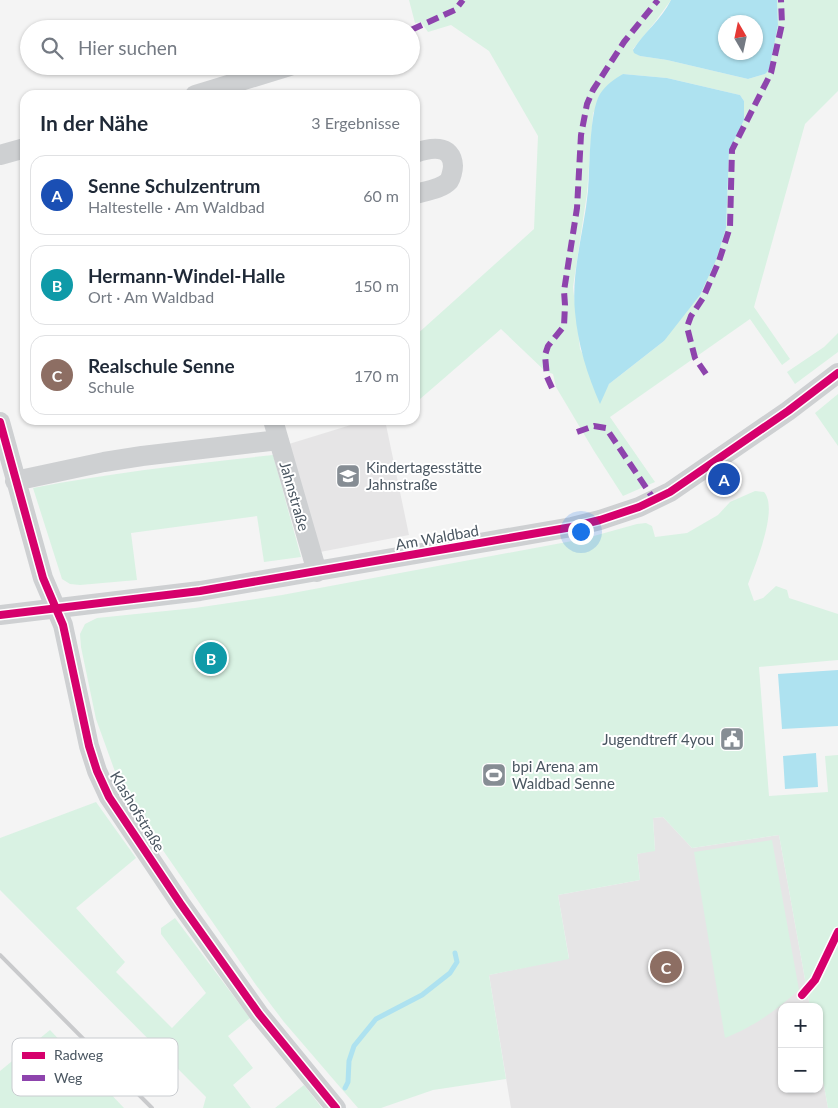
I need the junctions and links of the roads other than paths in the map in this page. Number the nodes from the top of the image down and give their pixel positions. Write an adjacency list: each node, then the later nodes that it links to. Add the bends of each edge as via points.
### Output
1 (261, 75): 2 (street)
2 (211, 90)
3 (20, 149): 5 (street)
4 (420, 151): 6 (street, via 431,148 442,150 453,164 449,181)
5 (0, 155)
6 (420, 193)
7 (838, 373): 12 (street, Am Waldbad, via 655,501 572,527)
8 (0, 422): 11 (street, Klashofstraße)
9 (274, 425): 10 (street, Jahnstraße)
10 (279, 440): 11 (street, via 123,459); 12 (street, Jahnstraße)
11 (15, 481): 13 (street, Klashofstraße, via 43,578)
12 (317, 572): 13 (street, Am Waldbad)
13 (56, 609): 14 (street, Am Waldbad); 15 (street, Klashofstraße, via 63,625 89,746 109,796 180,904 254,1007)
14 (0, 615)
15 (336, 1108)

